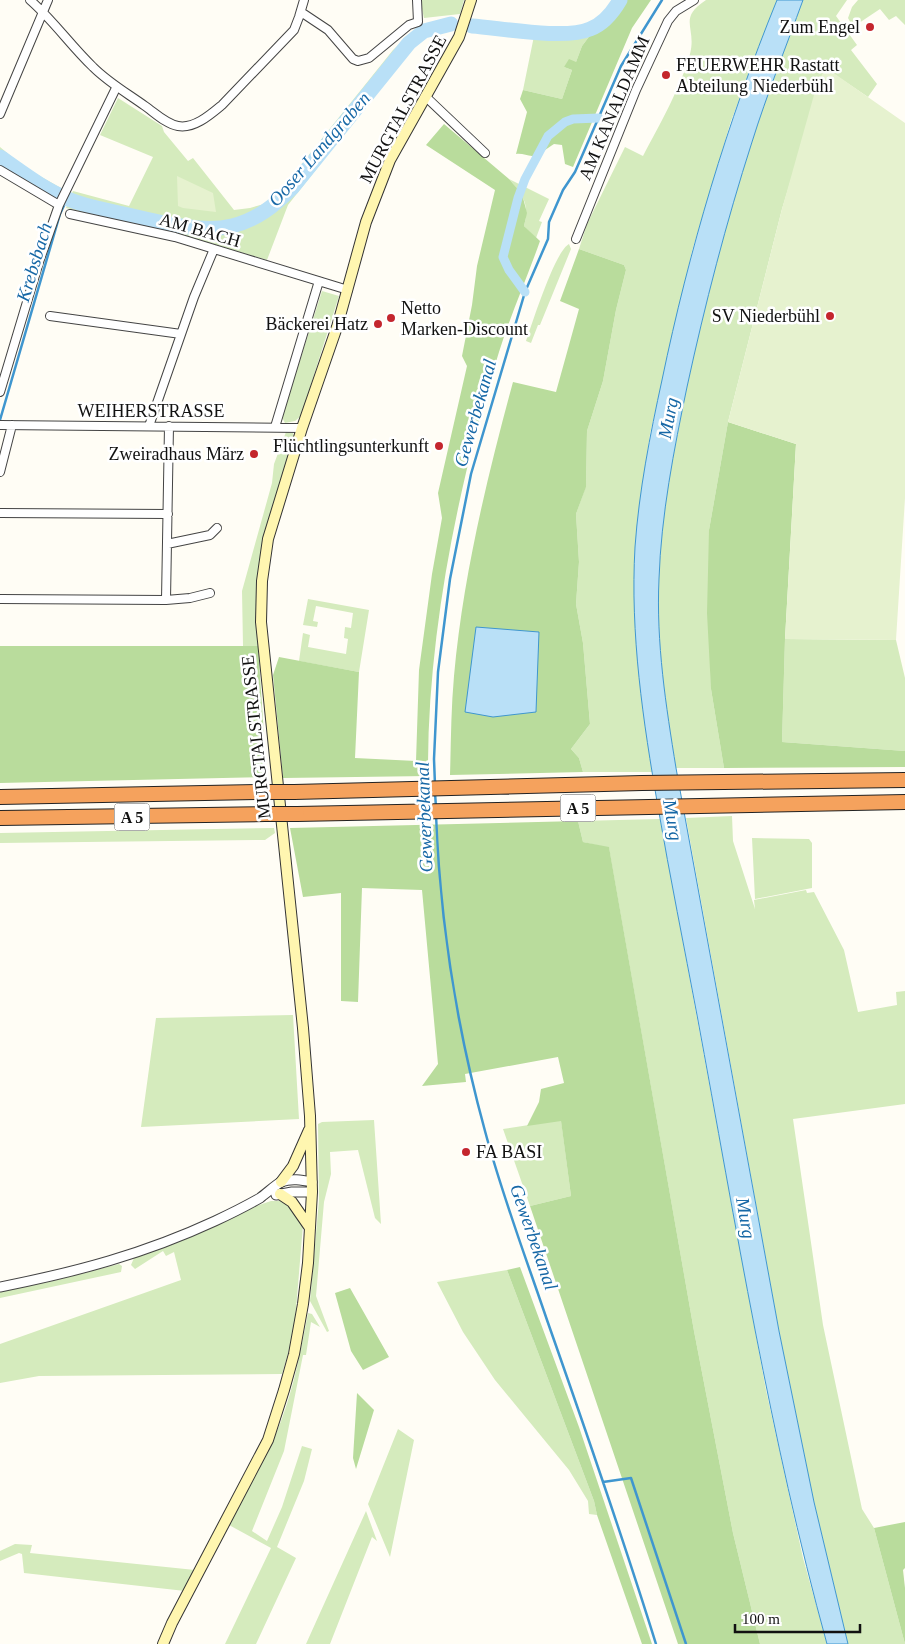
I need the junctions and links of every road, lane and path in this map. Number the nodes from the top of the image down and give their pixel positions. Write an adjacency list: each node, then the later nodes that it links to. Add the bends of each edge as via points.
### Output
1 (30, 0): 8 (street)
2 (48, 0): 8 (street)
3 (304, 0): 7 (street)
4 (417, 0): 7 (street, via 418,22 409,25 363,61 353,59 328,30)
5 (471, 0): 10 (main road, MURGTALSTRASSE, via 459,37)
6 (694, 0): 16 (street, AM KANALDAMM, via 676,11 668,21 636,90)
7 (301, 12): 9 (street, via 290,34 222,105 196,123 178,126 170,123)
8 (42, 13): 9 (street); 11 (street)
9 (116, 88): 14 (street)
10 (425, 96): 12 (street); 19 (main road, MURGTALSTRASSE, via 379,185)
11 (0, 114)
12 (485, 153)
13 (0, 170): 14 (street)
14 (60, 203): 22 (street)
15 (70, 214): 17 (street, AM BACH, via 148,230)
16 (576, 239)
17 (214, 249): 18 (street, AM BACH); 21 (street)
18 (319, 282): 19 (street); 27 (street)
19 (348, 290): 28 (main road, MURGTALSTRASSE)
20 (50, 316): 21 (street)
21 (181, 334): 25 (street)
22 (0, 392)
23 (1, 425): 24 (street, WEIHERSTRASSE)
24 (12, 425): 25 (street, WEIHERSTRASSE); 29 (street)
25 (149, 426): 26 (street, WEIHERSTRASSE)
26 (169, 426): 27 (street, WEIHERSTRASSE); 31 (street)
27 (276, 427): 28 (street, WEIHERSTRASSE)
28 (302, 428): 41 (main road, MURGTALSTRASSE, via 268,539 261,622)
29 (0, 472)
30 (0, 512): 31 (street)
31 (168, 514): 33 (street)
32 (217, 528): 33 (street, via 210,535)
33 (167, 544): 36 (street)
34 (210, 593): 36 (street)
35 (0, 599): 36 (street)
36 (166, 600)
37 (905, 780): 38 (highway, A 5, bridge)
38 (0, 797)
39 (905, 802): 40 (highway, A 5, bridge)
40 (0, 818)
41 (311, 1127): 42 (main road, via 296,1161); 43 (main road, MURGTALSTRASSE)
42 (281, 1182): 43 (street, via 291,1180); 45 (street)
43 (312, 1187): 44 (street); 46 (main road, MURGTALSTRASSE)
44 (280, 1194): 45 (street); 46 (main road, via 292,1202)
45 (261, 1197): 47 (street, via 200,1227 125,1257)
46 (310, 1228): 48 (main road, MURGTALSTRASSE, via 303,1304 294,1354 268,1440)
47 (0, 1287)
48 (163, 1644)

